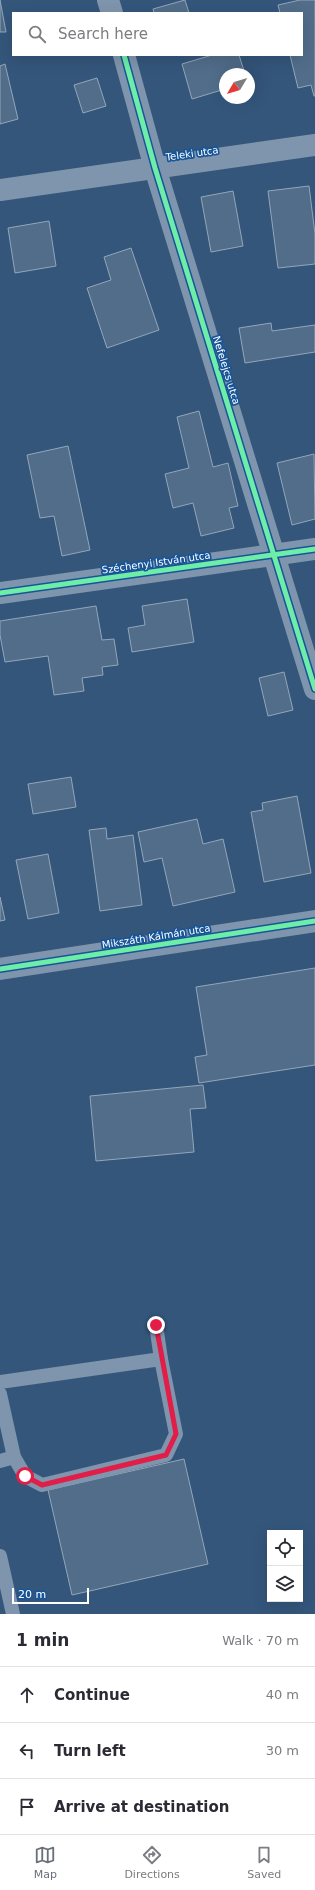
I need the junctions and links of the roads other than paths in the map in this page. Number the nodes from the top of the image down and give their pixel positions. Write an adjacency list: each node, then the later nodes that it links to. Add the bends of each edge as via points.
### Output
1 (108, 0): 2 (street)
2 (112, 12)
3 (124, 56): 5 (street, Nefelejcs utca)
4 (315, 146): 5 (street, Teleki utca)
5 (155, 168): 6 (street, Teleki utca); 8 (street, Nefelejcs utca)
6 (0, 190)
7 (315, 549): 8 (street, Széchenyi István utca)
8 (275, 554): 9 (street, Széchenyi István utca); 10 (street, Nefelejcs utca)
9 (0, 593)
10 (315, 689)
11 (315, 921): 12 (street, Mikszáth Kálmán utca)
12 (0, 969)
13 (156, 1325): 14 (lane)
14 (161, 1359): 15 (lane); 17 (lane, via 176,1434 166,1455 42,1485 25,1476)
15 (0, 1382)
16 (0, 1394): 17 (lane)
17 (14, 1458): 18 (lane)
18 (0, 1461)
19 (0, 1556): 20 (lane)
20 (13, 1614)

